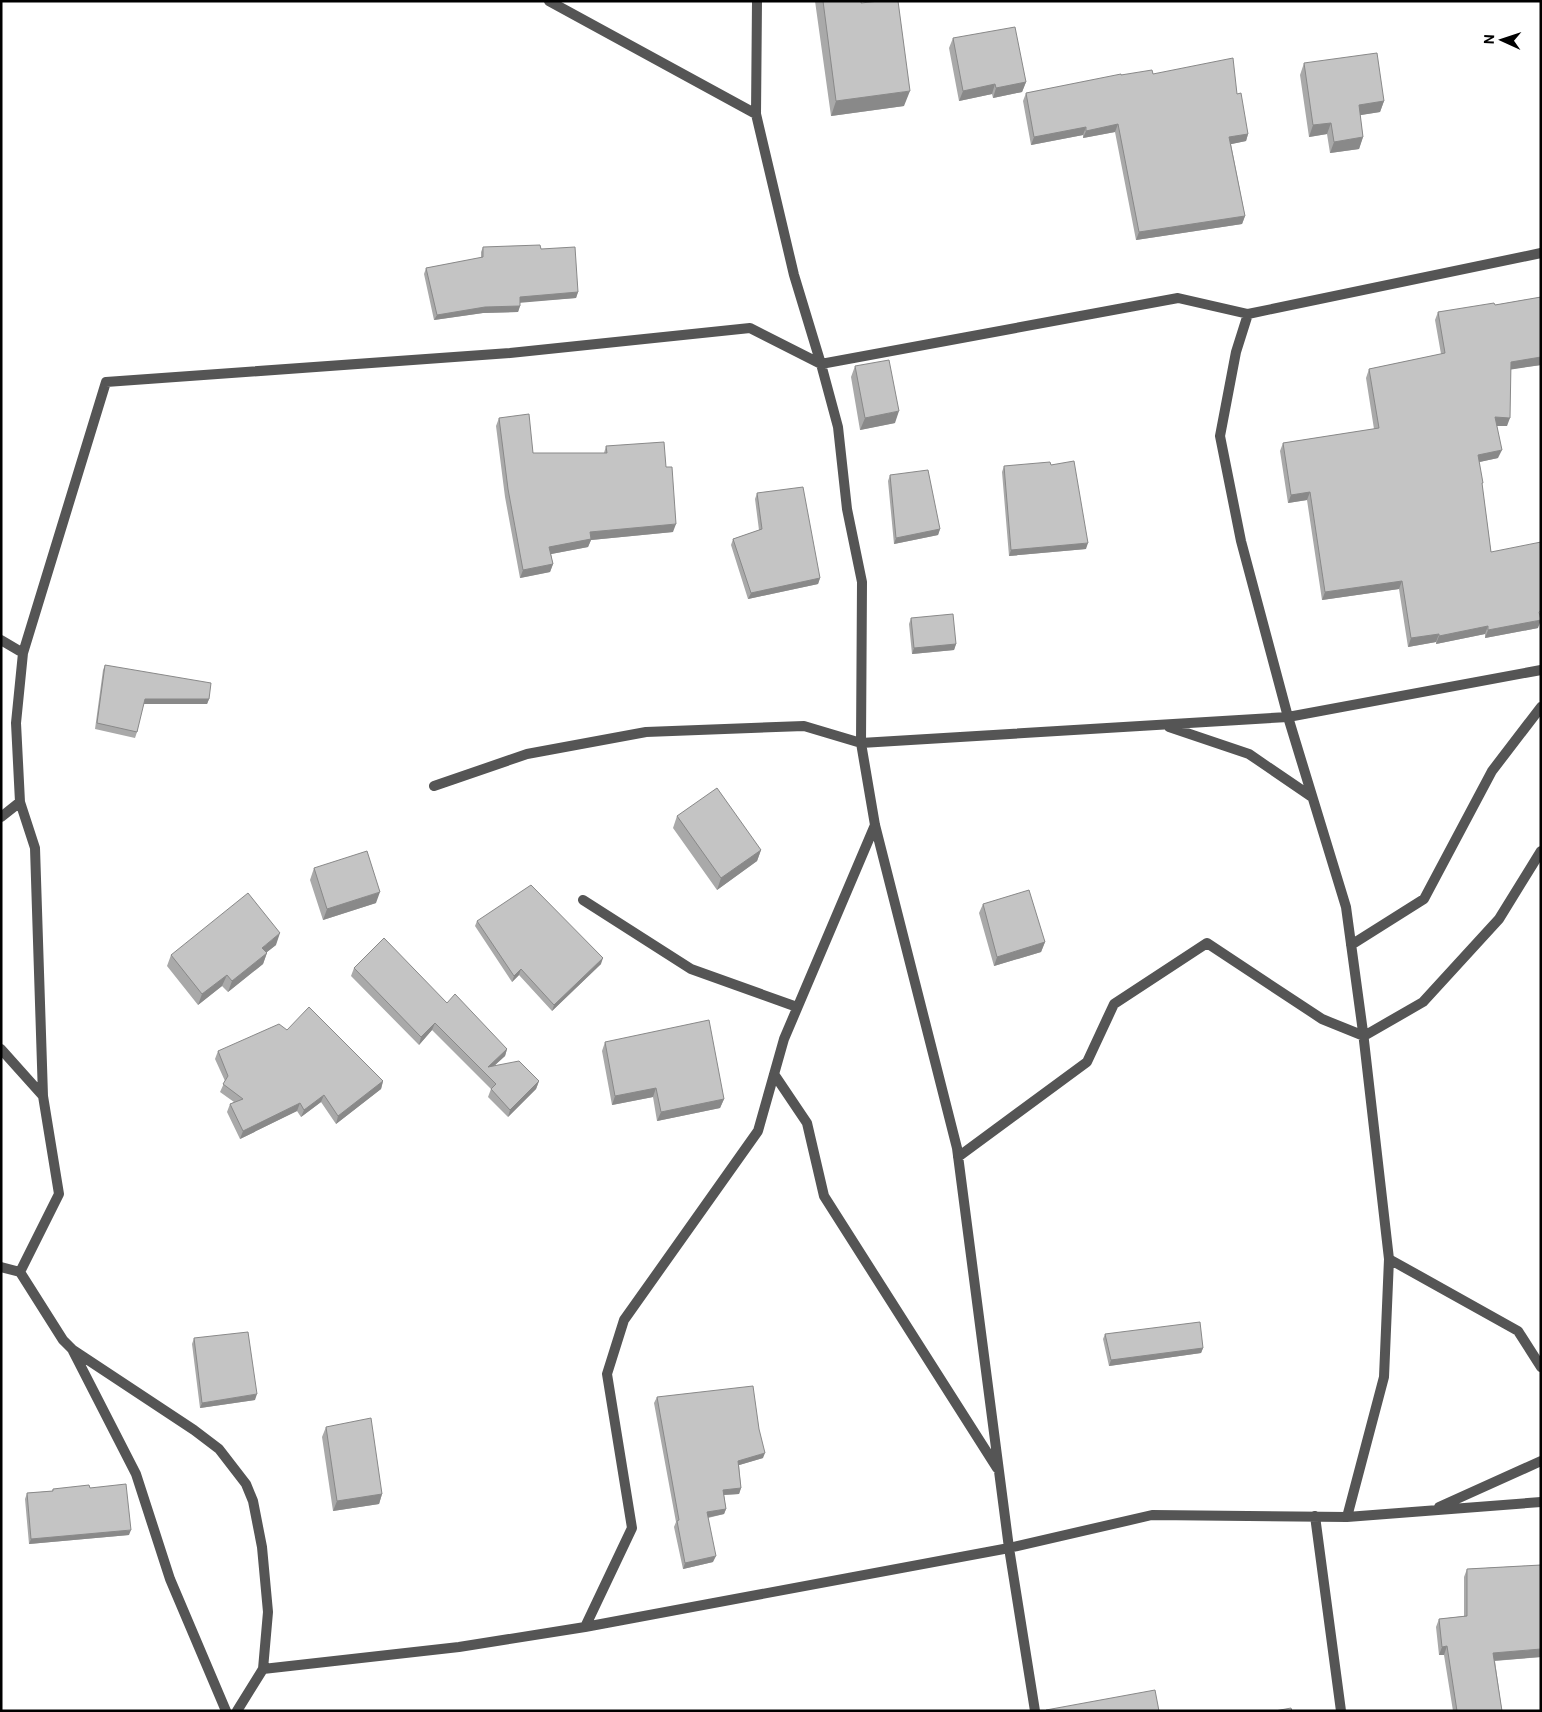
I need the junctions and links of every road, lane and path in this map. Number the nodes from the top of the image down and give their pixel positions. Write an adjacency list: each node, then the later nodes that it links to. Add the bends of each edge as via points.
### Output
1 (549, 1): 3 (street)
2 (757, 1): 3 (street)
3 (756, 114): 6 (street, via 794,275)
4 (1541, 253): 5 (street)
5 (1248, 314): 6 (street, via 1178,298); 11 (street, via 1236,352 1220,436 1241,541)
6 (821, 364): 8 (street, via 750,328 510,353 106,382); 13 (street, via 838,427 847,509 862,582)
7 (1, 640): 8 (street)
8 (23, 653): 16 (street, via 16,723)
9 (1541, 670): 11 (street)
10 (1541, 707): 21 (street, via 1492,771 1424,899)
11 (1288, 717): 12 (street); 15 (street)
12 (1163, 725): 13 (street); 15 (street, via 1249,754)
13 (861, 743): 14 (street, via 804,726 646,732 527,754); 18 (street)
14 (434, 786)
15 (1312, 797): 21 (street, via 1346,907)
16 (20, 802): 17 (street); 26 (street, via 34,848)
17 (1, 817)
18 (875, 825): 22 (street); 27 (street)
19 (1541, 850): 23 (street, via 1499,919 1423,1002)
20 (583, 900): 22 (street, via 691,969)
21 (1351, 945): 23 (street)
22 (797, 1007): 25 (street)
23 (1364, 1036): 27 (street, via 1322,1020 1207,943 1114,1004 1087,1062); 28 (street)
24 (1, 1049): 26 (street)
25 (774, 1074): 34 (street, via 807,1123 824,1196); 40 (street, via 758,1131 624,1320 607,1374 632,1528)
26 (43, 1096): 30 (street, via 59,1194)
27 (958, 1157): 34 (street)
28 (1389, 1259): 32 (street, via 1518,1331); 38 (street, via 1384,1376)
29 (1, 1267): 30 (street)
30 (20, 1272): 31 (street, via 63,1340)
31 (73, 1350): 41 (street, via 219,1449 246,1484 262,1547 268,1612); 42 (street, via 136,1474 170,1579)
32 (1541, 1367)
33 (1541, 1461): 36 (street)
34 (999, 1471): 39 (street)
35 (1541, 1502): 36 (street)
36 (1431, 1510): 38 (street)
37 (1315, 1516): 38 (street); 39 (street, via 1152,1515); 45 (street)
38 (1347, 1517)
39 (1009, 1548): 40 (street); 44 (street)
40 (584, 1628): 41 (street, via 459,1647)
41 (263, 1669): 43 (street)
42 (226, 1711)
43 (237, 1711)
44 (1034, 1711)
45 (1340, 1711)

